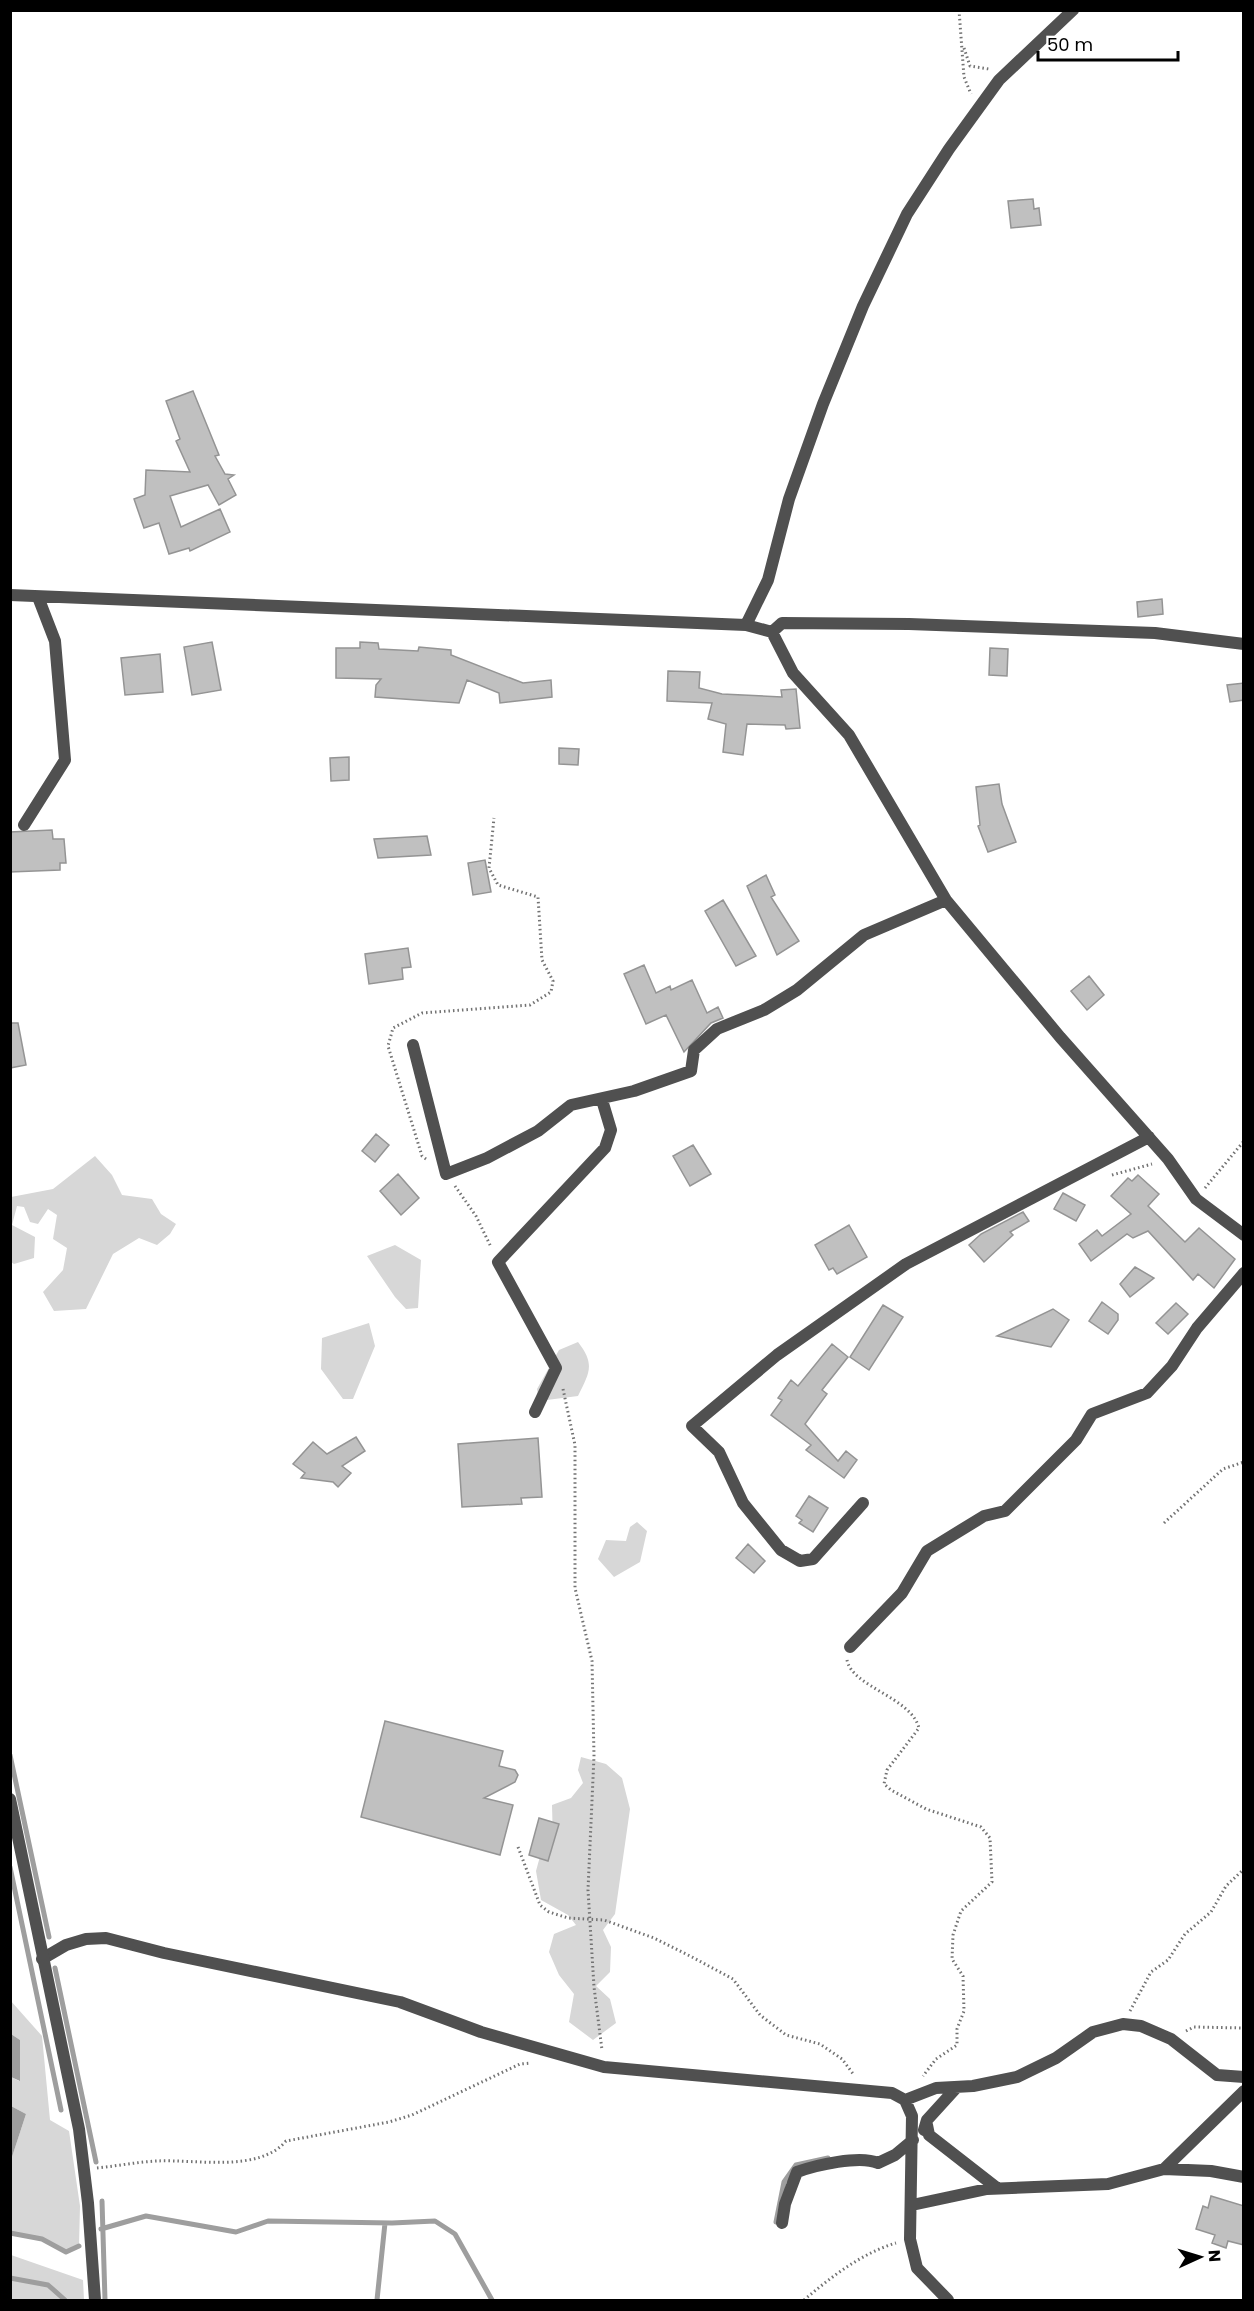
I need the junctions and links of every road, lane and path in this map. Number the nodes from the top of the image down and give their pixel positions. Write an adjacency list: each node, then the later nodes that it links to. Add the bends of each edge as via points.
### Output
1 (959, 10): 3 (path)
2 (1073, 10): 4 (street)
3 (963, 45): 4 (path, via 970,66); 5 (path, via 964,77)
4 (1009, 72): 5 (street)
5 (978, 109): 8 (street, via 907,214 863,306 789,499 768,580)
6 (10, 595): 7 (street)
7 (38, 597): 8 (street); 12 (street, via 55,641 65,760)
8 (746, 625): 9 (street)
9 (772, 632): 10 (street, via 782,623 909,624 1155,633); 13 (street, via 793,674 849,735)
10 (1244, 644)
11 (494, 818): 19 (path, via 489,868 498,885 538,897 542,960 553,981 551,993 530,1005 422,1013 393,1028 388,1046 422,1156)
12 (24, 825)
13 (946, 900): 15 (street, via 864,935 797,990 765,1010 717,1029 694,1050 691,1071); 16 (street)
14 (413, 1045): 19 (street)
15 (602, 1100): 19 (street, via 571,1105 538,1131 488,1158); 23 (street, via 611,1130 605,1148)
16 (1149, 1137): 18 (street); 28 (street, via 906,1264 777,1355 692,1426 719,1452 742,1503 781,1550 800,1561 813,1559)
17 (1244, 1141): 21 (path)
18 (1168, 1159): 20 (path); 21 (street)
19 (446, 1174): 23 (path, via 476,1216)
20 (1102, 1178)
21 (1196, 1199): 22 (street)
22 (1244, 1235)
23 (498, 1262): 25 (street)
24 (1244, 1273): 30 (street, via 1147,1393 1092,1414 1076,1440 1005,1511 984,1516 927,1551 902,1593)
25 (556, 1368): 26 (street); 34 (path, via 575,1445 575,1588 592,1661)
26 (535, 1412)
27 (1244, 1462): 29 (path, via 1223,1469)
28 (863, 1503)
29 (1164, 1523)
30 (850, 1647): 45 (path, via 847,1661 851,1670 902,1706 919,1728 888,1770 884,1784 926,1809 981,1827 990,1838 992,1882 961,1911 953,1935 952,1959 963,1976 964,2011 957,2029 957,2046 936,2059)
31 (10, 1799): 35 (street)
32 (518, 1848): 34 (path, via 540,1905 568,1918)
33 (1244, 1869): 36 (path, via 1226,1886 1211,1912 1151,1972)
34 (590, 1919): 40 (path); 43 (path, via 604,1920 654,1938 733,1979 760,2015 786,2035 820,2044 842,2059)
35 (42, 1959): 40 (street, via 76,1942 106,1938 400,2002 481,2032); 48 (street, via 68,2073)
36 (1123, 2024): 38 (street, via 1141,2026); 42 (street, via 1093,2032 1056,2058 1017,2077)
37 (1244, 2028): 38 (path, via 1194,2027)
38 (1171, 2039): 41 (street, via 1217,2075)
39 (541, 2062): 48 (path, via 520,2064 412,2115 286,2140 276,2153 255,2158 201,2164 159,2161)
40 (604, 2067): 43 (street)
41 (1244, 2077)
42 (957, 2087): 45 (street, via 936,2088); 46 (street, via 927,2120)
43 (866, 2091): 45 (street, via 892,2093)
44 (1244, 2091): 49 (street)
45 (905, 2100): 47 (street, via 912,2116)
46 (927, 2125): 47 (street); 51 (street, via 929,2135)
47 (913, 2144): 52 (street); 53 (street, via 878,2163 869,2158 797,2172)
48 (84, 2169): 55 (street)
49 (1164, 2169): 50 (street); 51 (street, via 1108,2184)
50 (1244, 2177)
51 (997, 2188): 52 (street)
52 (912, 2205): 54 (street)
53 (782, 2223)
54 (910, 2239): 56 (path, via 880,2248 827,2280); 57 (street, via 917,2268)
55 (95, 2301)
56 (804, 2301)
57 (948, 2301)

